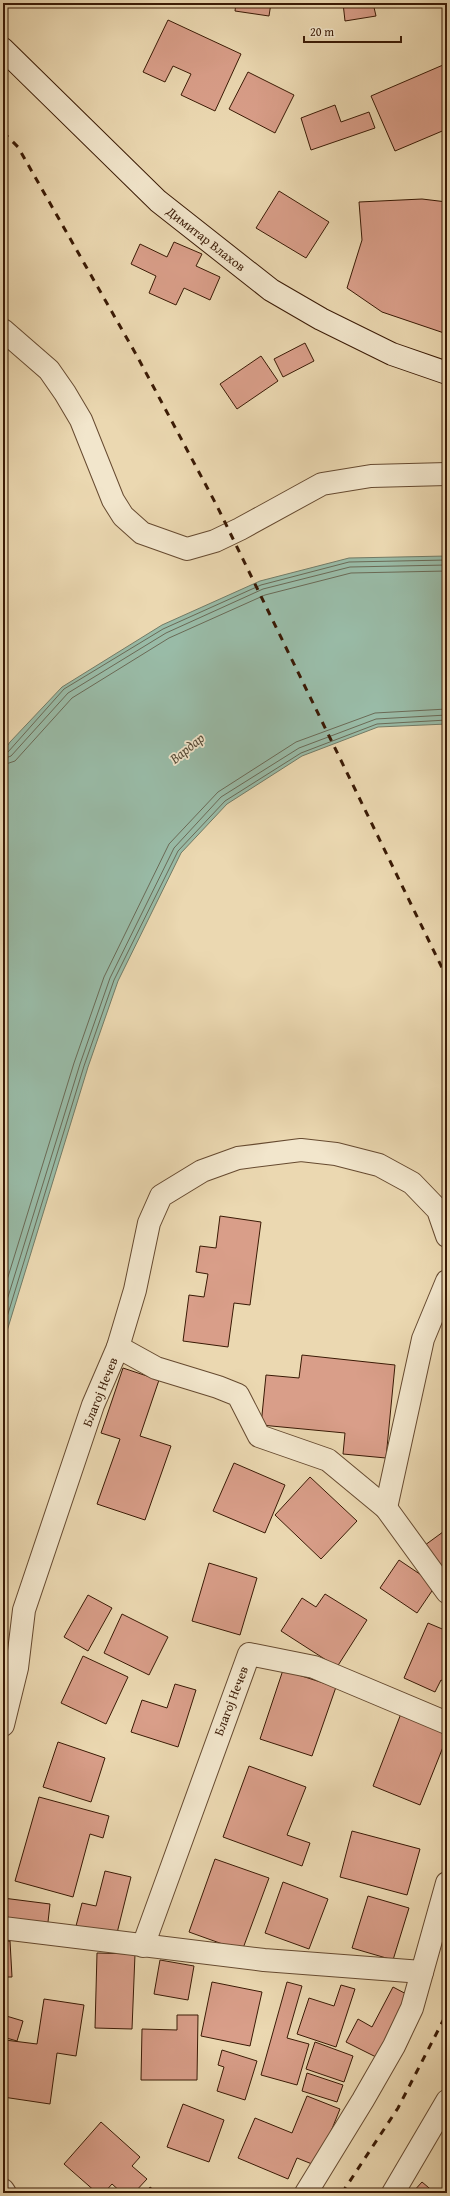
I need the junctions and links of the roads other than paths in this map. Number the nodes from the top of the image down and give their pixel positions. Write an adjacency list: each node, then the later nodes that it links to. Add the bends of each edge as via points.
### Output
1 (3, 49): 3 (street, Димитар Влахов, via 158,201 271,290 321,319 392,354)
2 (3, 330): 4 (street, via 49,370 65,393 81,420 113,500 123,516 142,533 187,549 215,541 240,529 322,484 371,476)
3 (447, 373)
4 (447, 474)
5 (447, 1236): 7 (street, via 438,1210 412,1183 379,1165 336,1154 300,1150 238,1158 202,1171 161,1196 149,1223 135,1290)
6 (447, 1281): 8 (street, via 423,1339)
7 (118, 1347): 8 (street, Благој Нечев, via 156,1368 238,1395 259,1436 328,1460); 11 (street, Благој Нечев, via 93,1405 24,1610 18,1668)
8 (386, 1508): 9 (street, Благој Нечев)
9 (447, 1592)
10 (447, 1723): 14 (street, Благој Нечев, via 314,1667 249,1654)
11 (3, 1726)
12 (447, 1883): 15 (street)
13 (3, 1928): 14 (street)
14 (143, 1946): 15 (street, via 264,1960)
15 (422, 1972): 19 (street, via 412,2008 394,2046)
16 (447, 2101): 20 (street)
17 (3, 2190): 18 (street)
18 (5, 2193)
19 (306, 2193)
20 (393, 2193)

